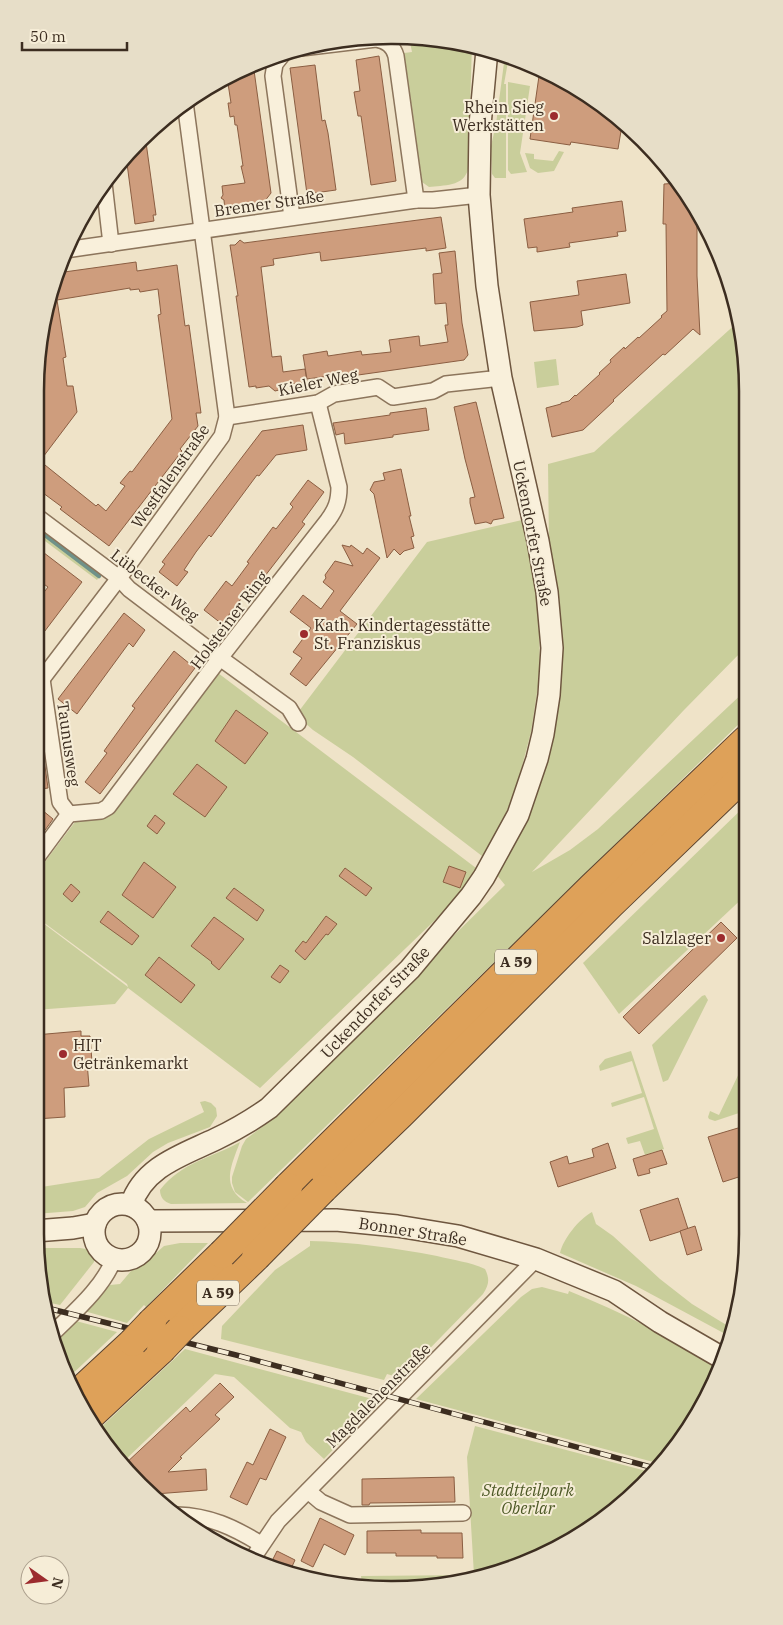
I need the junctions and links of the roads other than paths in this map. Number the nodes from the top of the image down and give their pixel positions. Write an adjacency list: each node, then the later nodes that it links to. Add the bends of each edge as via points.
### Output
1 (388, 44): 7 (street, via 396,56)
2 (486, 57): 6 (street, Uckendorfer Straße, via 480,125)
3 (275, 64): 8 (street, via 273,76)
4 (186, 111): 9 (street, Westfalenstraße)
5 (105, 194): 10 (street)
6 (479, 195): 7 (street, Bremer Straße); 12 (street, Uckendorfer Straße, via 487,286)
7 (416, 200): 8 (street, Bremer Straße)
8 (292, 218): 9 (street, Bremer Straße)
9 (202, 231): 10 (street, Bremer Straße); 14 (street, Westfalenstraße)
10 (111, 244): 11 (street, Bremer Straße)
11 (75, 249)
12 (501, 378): 13 (street, Kieler Weg, via 446,384 433,391 393,397 378,387 334,394); 25 (street, Uckendorfer Straße, via 542,561 552,648 542,734 518,815 471,896 410,970 269,1108 247,1124 176,1156 154,1171 140,1187)
13 (318, 403): 14 (street, Kieler Weg); 17 (street, Holsteiner Ring, via 338,487 336,508)
14 (227, 416): 16 (street, Westfalenstraße, via 222,436)
15 (44, 522): 16 (street, Lübecker Weg)
16 (119, 578): 17 (street, Lübecker Weg); 18 (street, Westfalenstraße)
17 (220, 658): 20 (street, Lübecker Weg, via 289,708); 23 (street, Holsteiner Ring, via 108,807 101,811)
18 (44, 676)
19 (44, 711): 23 (street, Taunusweg, via 60,802)
20 (298, 723)
21 (739, 747): 34 (highway, A 59, bridge)
22 (739, 781): 35 (highway, A 59, bridge)
23 (69, 814): 24 (street)
24 (44, 848)
25 (131, 1205): 26 (street, via 141,1211); 28 (street, via 112,1205 101,1213)
26 (149, 1228): 30 (street, via 145,1249 134,1258); 31 (street, Bonner Straße, via 155,1234 382,1237)
27 (44, 1230): 28 (street, via 73,1228)
28 (95, 1233): 29 (street, via 89,1240); 30 (street, via 102,1252)
29 (44, 1242)
30 (114, 1259): 32 (street, via 86,1300)
31 (532, 1263): 33 (street, Bonner Straße, via 614,1291); 36 (street, Magdalenenstraße)
32 (57, 1329)
33 (718, 1354)
34 (81, 1390)
35 (93, 1413)
36 (308, 1491): 37 (street, via 321,1502 350,1515); 39 (street, Magdalenenstraße, via 278,1521)
37 (463, 1513)
38 (188, 1515): 39 (street, via 225,1524)
39 (261, 1544): 40 (street, Magdalenenstraße)
40 (255, 1554)

